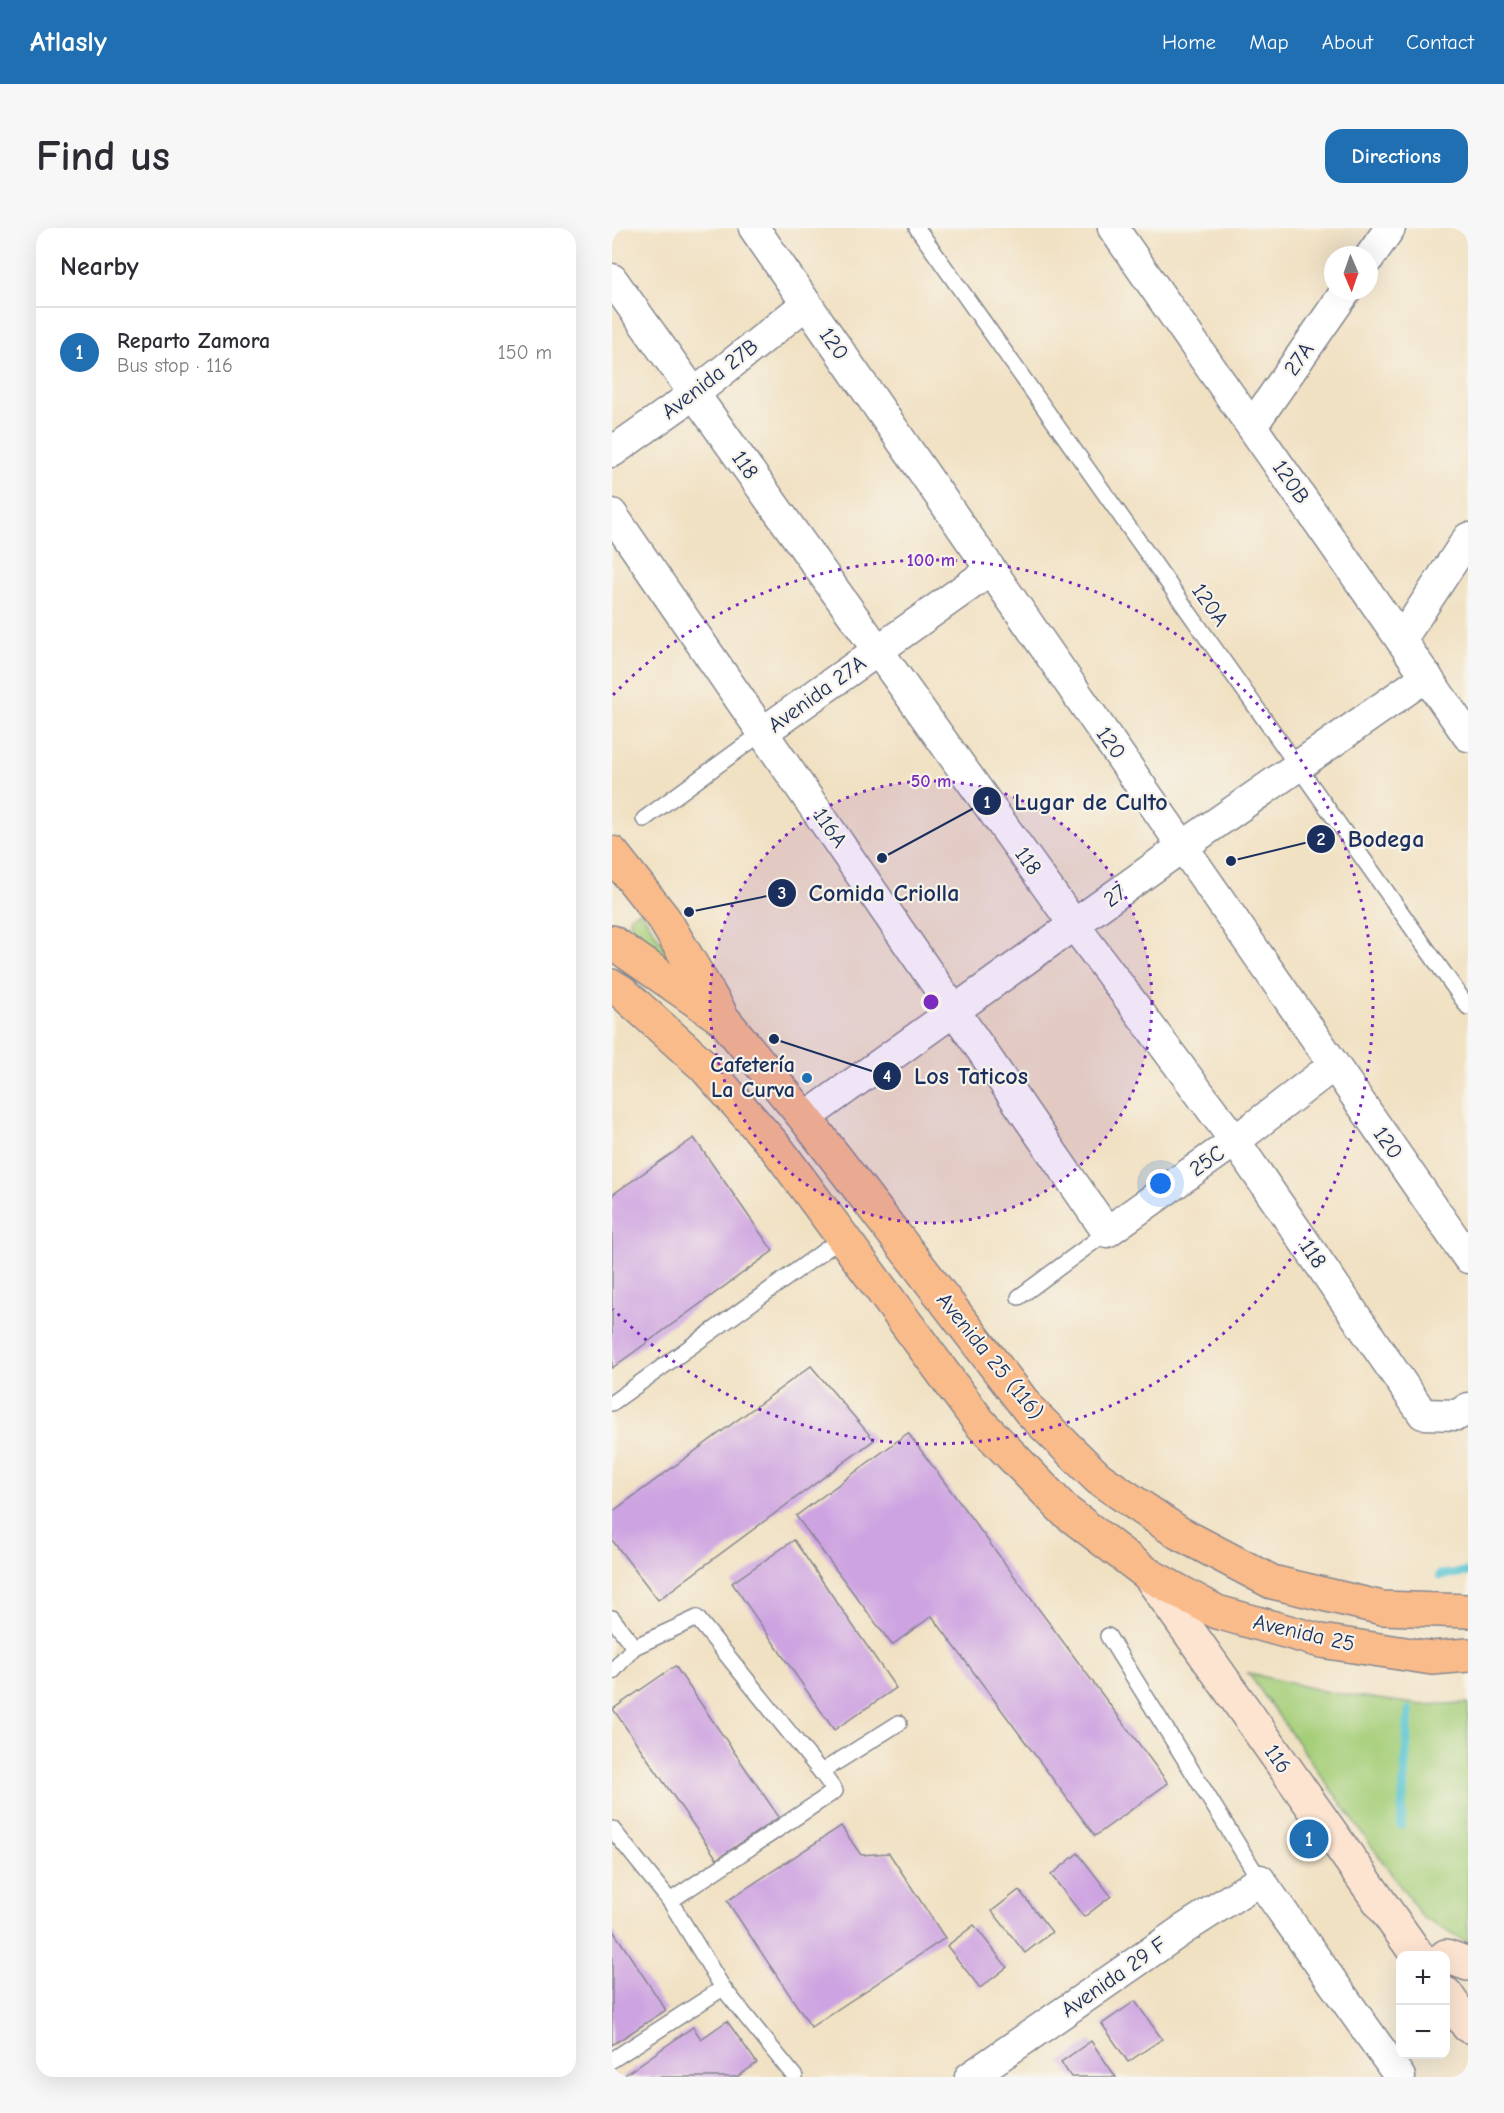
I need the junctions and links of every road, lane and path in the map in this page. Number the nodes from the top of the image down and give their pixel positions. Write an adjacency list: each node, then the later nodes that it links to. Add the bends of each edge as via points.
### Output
1 (754, 228): 8 (street, 120)
2 (917, 228): 20 (lane, 120A)
3 (1390, 228): 5 (street)
4 (1121, 232): 10 (street, 120B)
5 (1377, 246)
6 (612, 279): 9 (street, 118)
7 (1340, 300): 10 (street, 27A)
8 (806, 304): 9 (street, Avenida 27B); 14 (street, 120)
9 (694, 394): 11 (street, Avenida 27B); 16 (street, 118)
10 (1252, 426): 15 (street, 120B)
11 (612, 452)
12 (612, 514): 18 (street, 116A)
13 (1468, 538): 15 (street)
14 (991, 570): 16 (street, Avenida 27A); 22 (street, 120)
15 (1401, 640): 17 (street, 120B)
16 (878, 651): 18 (street, Avenida 27A); 26 (street, 118)
17 (1427, 676): 19 (street, 120B); 20 (street, 27)
18 (763, 732): 21 (lane, Avenida 27A); 30 (street, 116A)
19 (1468, 736)
20 (1297, 767): 22 (street, 27); 29 (lane, 120A)
21 (644, 819)
22 (1182, 847): 26 (street, 27); 32 (street, 120)
23 (612, 854): 25 (main road)
24 (612, 891): 25 (main road, via 630,888)
25 (646, 896): 31 (main road)
26 (1075, 926): 30 (street, 27); 34 (street, 118)
27 (612, 942): 31 (main road, Avenida 25 (116))
28 (615, 980): 36 (main road, Avenida 25 (116), via 705,1067 778,1150)
29 (1468, 1007)
30 (955, 1010): 33 (street, 27); 35 (street, 116A)
31 (724, 1020): 33 (main road, Avenida 25 (116))
32 (1334, 1065): 34 (street, 25C); 37 (street, 120)
33 (805, 1118): 42 (main road, Avenida 25 (116), via 1030,1411 1098,1478 1179,1533 1272,1582 1382,1608)
34 (1235, 1141): 35 (street, 25C); 40 (street, 118, via 1423,1414)
35 (1107, 1232): 38 (lane, 25C)
36 (842, 1238): 39 (lane); 41 (main road, Avenida 25 (116), via 980,1424 1065,1511)
37 (1468, 1258)
38 (1019, 1297)
39 (612, 1403)
40 (1463, 1412)
41 (1149, 1575): 46 (main road, Avenida 25, via 1217,1612 1321,1641 1432,1658); 53 (main road, 116)
42 (1468, 1611)
43 (612, 1618): 45 (lane)
44 (1108, 1636): 51 (lane)
45 (634, 1647): 47 (lane); 49 (lane, via 697,1618)
46 (1468, 1655)
47 (612, 1672)
48 (899, 1723): 49 (lane)
49 (821, 1772): 52 (lane, via 835,1791)
50 (614, 1836): 52 (lane)
51 (1260, 1880): 61 (street, Avenida 29 F); 62 (street)
52 (670, 1901): 56 (lane)
53 (1413, 1949)
54 (1450, 1958): 55 (main road)
55 (1468, 1964)
56 (723, 1988): 59 (lane); 60 (lane)
57 (1450, 2000): 58 (main road)
58 (1468, 2026)
59 (612, 2060)
60 (795, 2077)
61 (970, 2077)
62 (1400, 2077)

